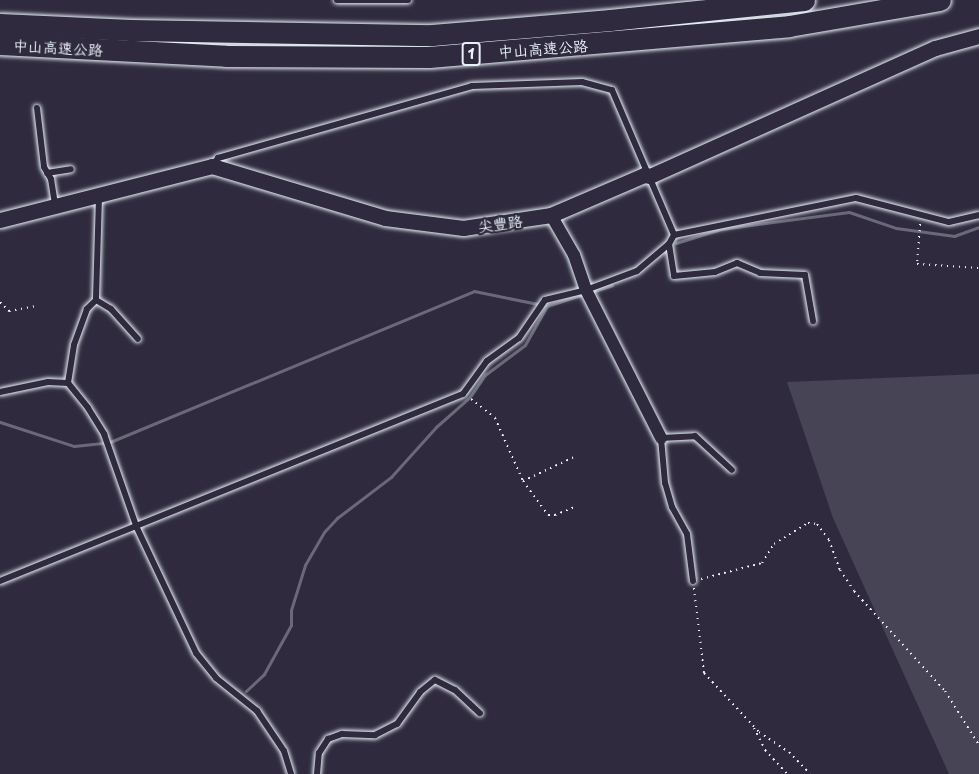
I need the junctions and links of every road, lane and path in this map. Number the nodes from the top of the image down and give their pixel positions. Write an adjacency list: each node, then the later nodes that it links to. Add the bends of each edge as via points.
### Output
1 (338, 0): 2 (lane)
2 (408, 0)
3 (804, 0): 5 (highway, 中山高速公路 / 1, via 432,35)
4 (940, 0): 7 (highway, 中山高速公路 / 1, via 789,26 429,57 226,56)
5 (0, 24)
6 (979, 36): 12 (street, 尖豐路, via 935,48)
7 (0, 44)
8 (37, 108): 11 (lane)
9 (212, 166): 12 (lane, via 218,158 472,86 582,82 612,90); 13 (street); 15 (street, 尖豐路, via 385,218 463,228)
10 (71, 169): 11 (lane)
11 (47, 173): 14 (lane)
12 (650, 176): 15 (street, 尖豐路, via 644,175); 19 (lane)
13 (99, 194): 14 (street); 23 (lane)
14 (56, 205): 17 (street)
15 (551, 215): 22 (street, via 574,255)
16 (979, 215): 19 (lane, via 949,222 856,198)
17 (0, 220)
18 (920, 226): 21 (path, via 917,264)
19 (674, 235): 20 (lane)
20 (669, 244): 22 (lane, via 638,271); 26 (lane, via 674,276 715,272 738,263 760,273 805,274)
21 (979, 268)
22 (588, 295): 30 (lane, via 545,300 519,338 488,362); 31 (street)
23 (96, 300): 27 (lane, via 111,309); 28 (lane, via 87,309 74,345)
24 (0, 302): 25 (path, via 9,312)
25 (36, 306)
26 (813, 321)
27 (138, 339)
28 (68, 383): 29 (lane, via 48,382); 36 (lane, via 104,434)
29 (0, 392)
30 (463, 394): 34 (path, via 495,418); 36 (lane)
31 (661, 438): 33 (lane, via 695,436); 38 (lane, via 665,483 672,507 687,534)
32 (573, 457): 34 (path)
33 (732, 470)
34 (523, 481): 35 (path, via 548,515)
35 (575, 507)
36 (137, 528): 37 (lane); 42 (lane, via 196,653 216,678 257,711 284,752)
37 (0, 581)
38 (693, 581): 40 (path, via 704,673); 41 (path, via 762,563 774,544 808,523 817,524 854,591 945,691)
39 (480, 713): 43 (lane, via 455,690 435,680 420,692 397,724 375,735 342,734 328,739 320,753)
40 (753, 725): 44 (path, via 765,750); 45 (path)
41 (979, 745)
42 (291, 774)
43 (316, 774)
44 (787, 774)
45 (810, 774)

